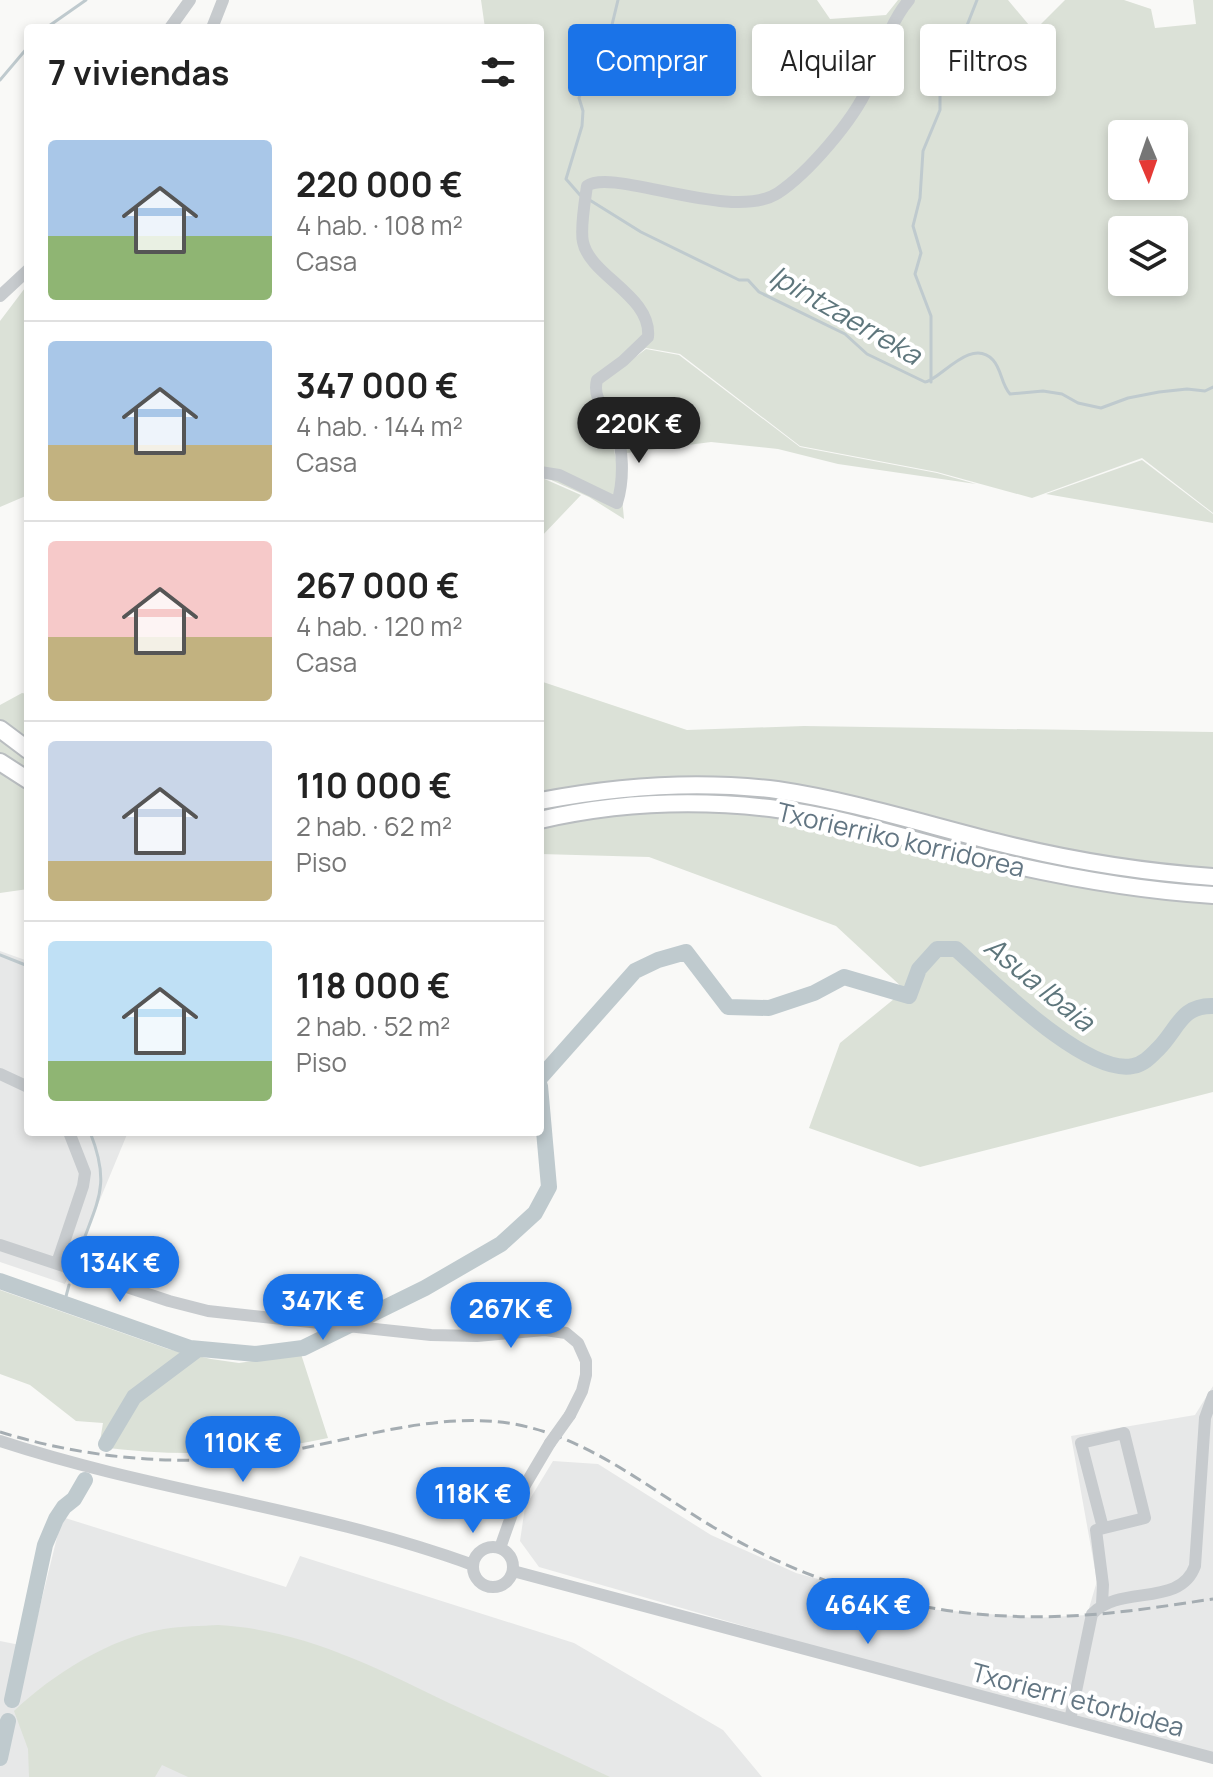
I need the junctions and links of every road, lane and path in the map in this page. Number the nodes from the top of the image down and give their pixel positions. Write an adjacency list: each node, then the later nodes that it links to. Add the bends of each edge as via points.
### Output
1 (181, 0): 5 (street)
2 (190, 0): 6 (street)
3 (223, 0): 7 (street)
4 (909, 0): 12 (street, via 895,19 851,117 775,195 729,201 610,181 587,186 583,242 638,306 649,324 648,337 597,380 595,390 614,426 621,466 617,503)
5 (170, 24)
6 (171, 24)
7 (214, 24)
8 (24, 274): 9 (street)
9 (16, 281): 10 (street); 11 (street)
10 (0, 296)
11 (0, 303)
12 (544, 473)
13 (0, 729): 14 (highway)
14 (24, 747)
15 (0, 762): 16 (highway)
16 (24, 777)
17 (544, 800): 19 (highway, Txorierriko korridorea, via 652,785 750,787 836,802 1051,855)
18 (544, 819): 20 (highway, Txorierriko korridorea, via 645,804 778,809 1055,874)
19 (1213, 877)
20 (1213, 895)
21 (0, 1074): 22 (street)
22 (24, 1085)
23 (71, 1136): 25 (street, via 85,1173)
24 (0, 1245): 25 (street)
25 (57, 1263): 29 (street, bridge, via 186,1307 250,1316 453,1336 566,1333 586,1361 582,1391 518,1497)
26 (1213, 1396): 32 (street, via 1205,1418 1192,1575 1173,1589)
27 (0, 1441): 30 (street, via 420,1546)
28 (1103, 1528): 28 (street, via 1145,1518 1124,1433 1081,1443); 32 (street, via 1096,1530)
29 (500, 1548): 30 (street, via 483,1550); 31 (street, via 512,1560)
30 (473, 1565): 31 (street, via 481,1583 494,1588 506,1583)
31 (513, 1571): 33 (street, Txorierri etorbidea)
32 (1102, 1604): 33 (street, via 1092,1614)
33 (1070, 1720): 34 (street, Txorierri etorbidea)
34 (1213, 1758)

